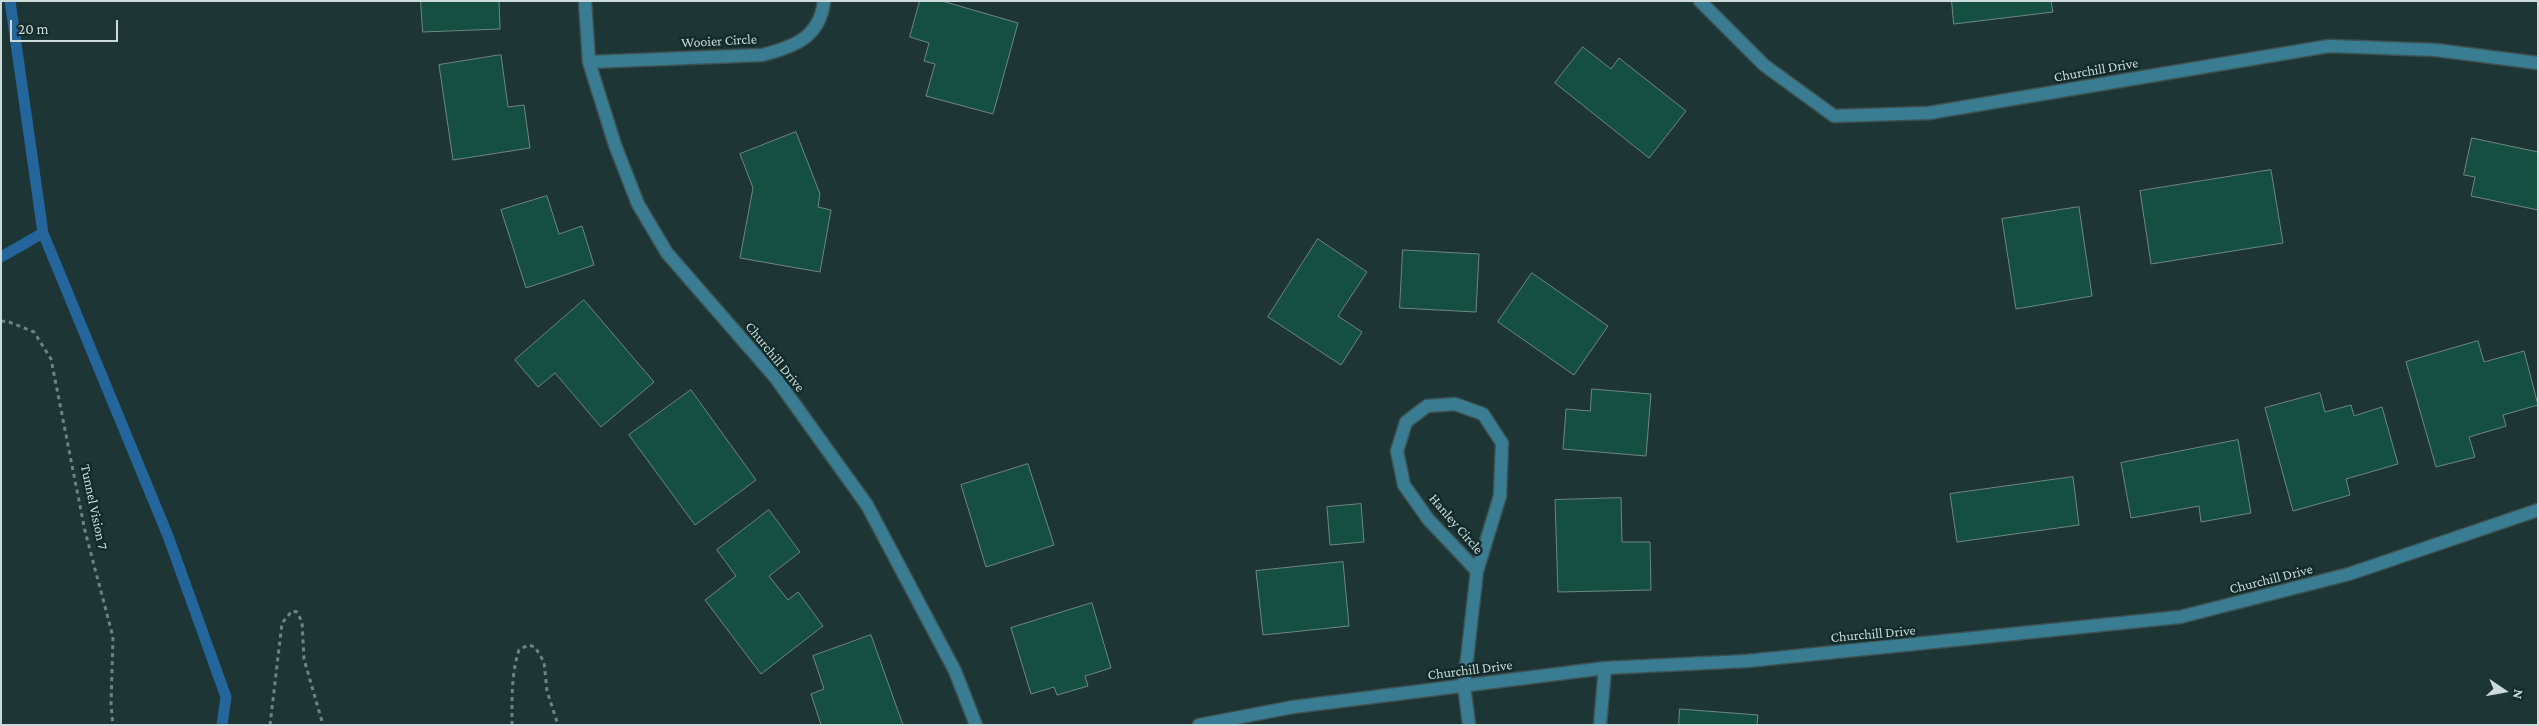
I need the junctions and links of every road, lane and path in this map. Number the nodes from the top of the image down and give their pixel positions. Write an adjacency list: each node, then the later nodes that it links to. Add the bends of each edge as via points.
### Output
1 (585, 1): 4 (street, Churchill Drive)
2 (824, 1): 4 (street, Wooier Circle, via 813,31 790,48 762,55)
3 (1700, 1): 5 (street, Churchill Drive, via 1764,65 1834,116 1929,114 2329,46 2436,50)
4 (589, 62): 16 (street, Churchill Drive, via 615,145 635,195 662,245 775,377 867,505 955,671)
5 (2538, 63)
6 (1, 321): 11 (path, Tunnel Vision 7, via 34,332 51,359 86,530 113,637)
7 (2538, 510): 9 (street, Churchill Drive, via 2349,574 2180,617 1747,660)
8 (1477, 570): 8 (street, Hanley Circle, via 1500,496 1502,443 1484,414 1455,404 1427,406 1406,422 1397,451 1404,485 1428,519); 10 (street, Hanley Circle)
9 (1605, 668): 10 (street, Churchill Drive); 19 (street)
10 (1464, 685): 17 (street, Churchill Drive, via 1293,707); 18 (street, Hanley Circle)
11 (113, 725)
12 (270, 725): 13 (path, via 282,623 292,611 297,612 302,622 304,660)
13 (323, 725)
14 (512, 725): 15 (path, via 512,681 519,650 528,645 535,647 544,662 546,691)
15 (558, 725)
16 (976, 725)
17 (1199, 725)
18 (1469, 725)
19 (1600, 725)

